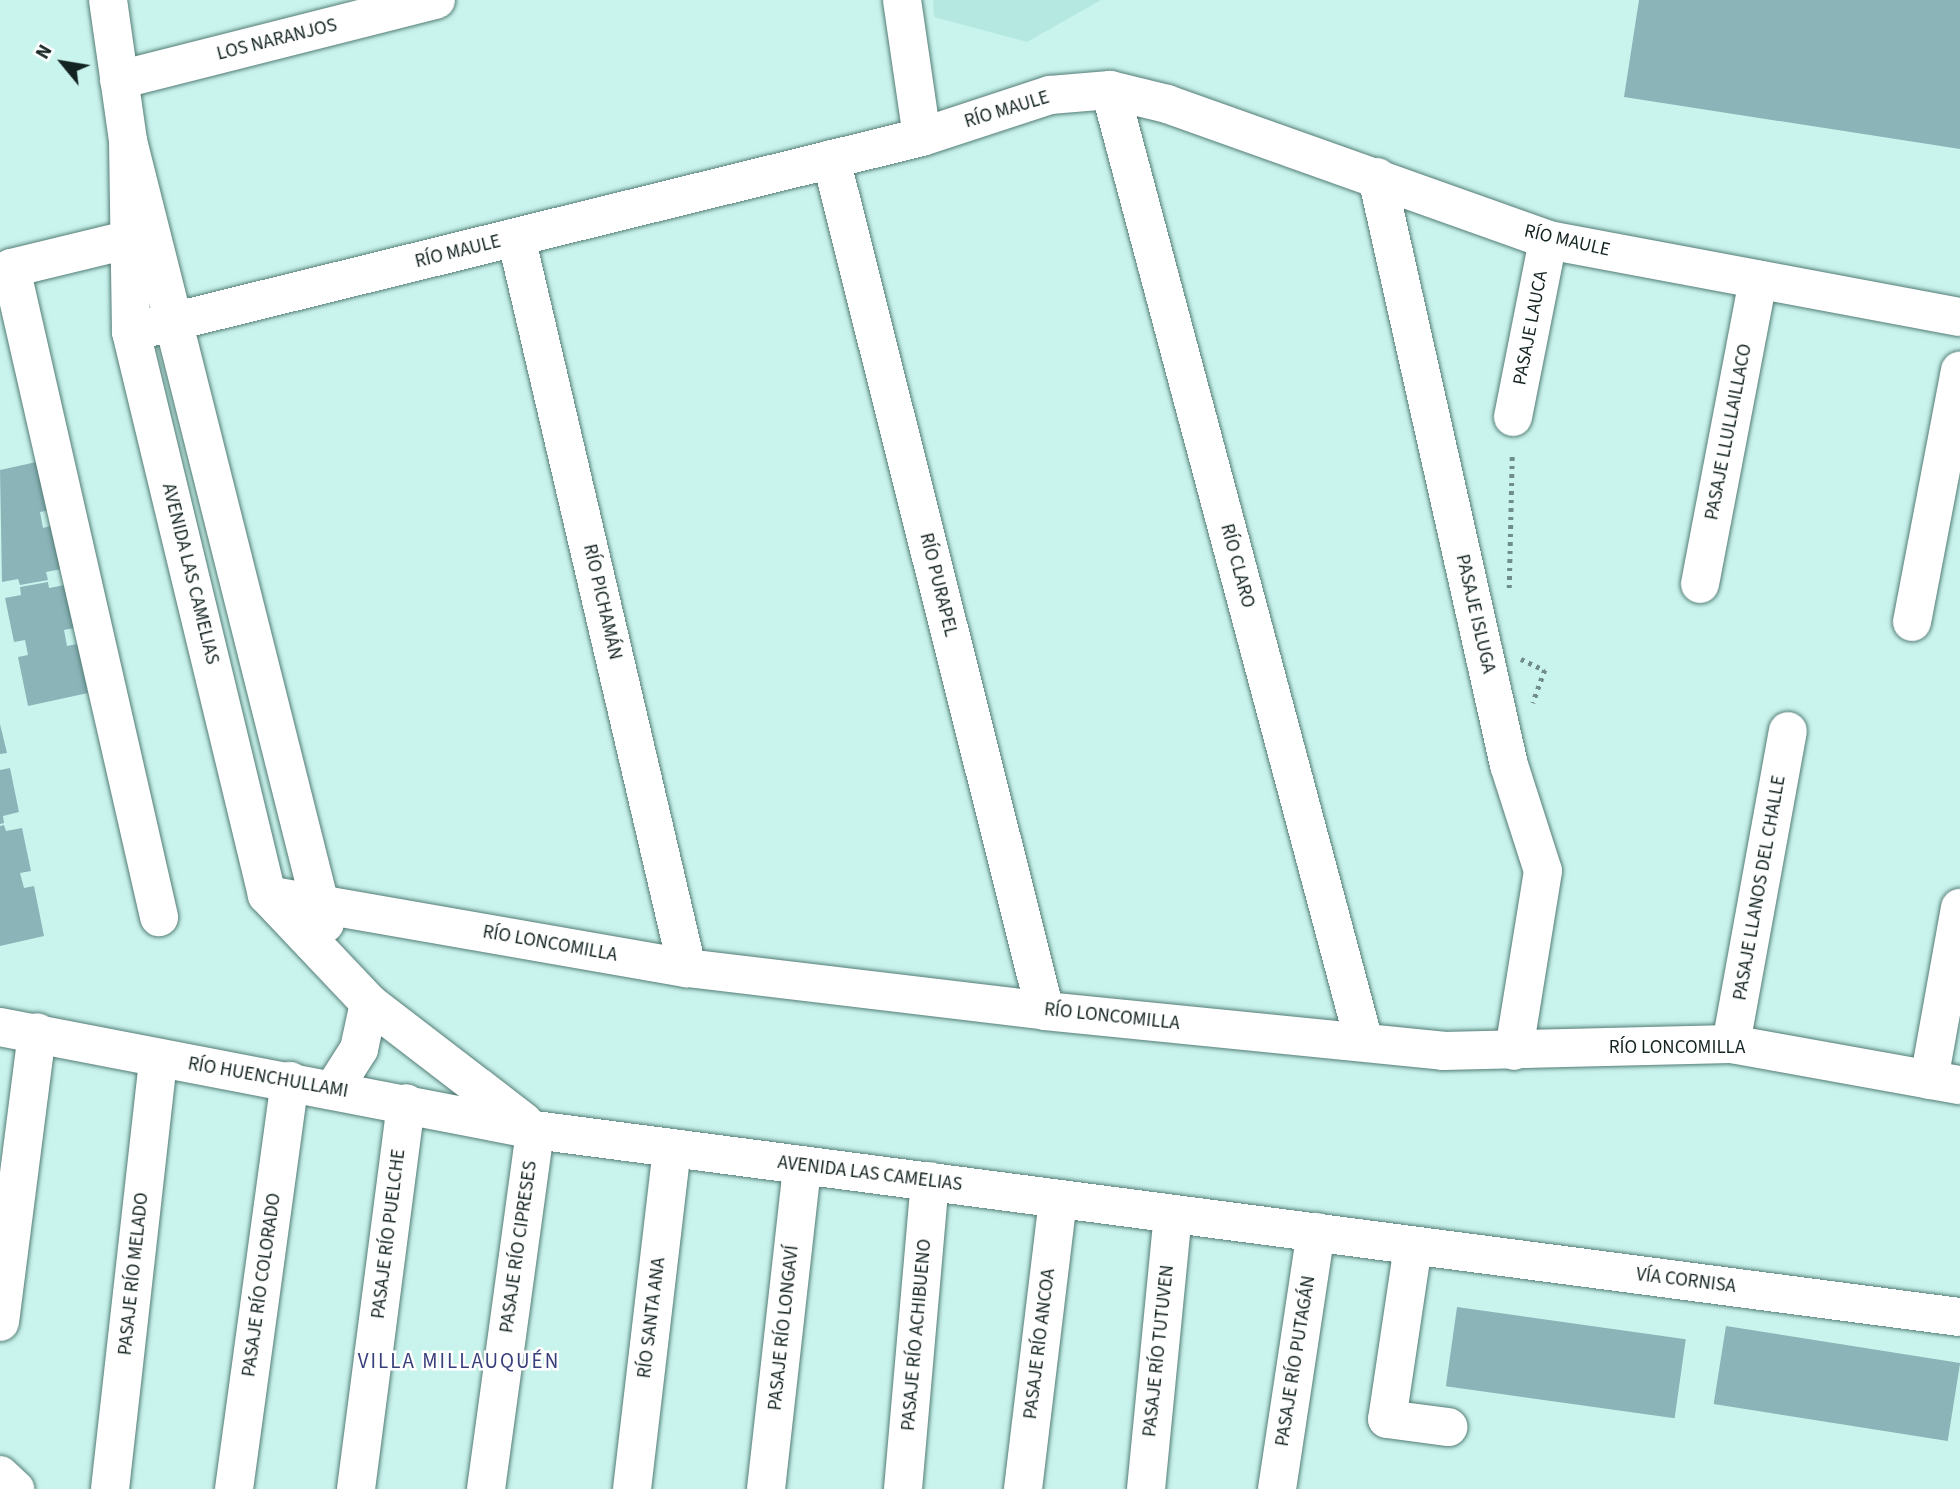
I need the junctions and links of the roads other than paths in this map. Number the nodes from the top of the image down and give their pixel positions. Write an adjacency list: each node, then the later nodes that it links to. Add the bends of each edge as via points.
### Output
1 (108, 0): 4 (street, AVENIDA LAS CAMELIAS)
2 (902, 0): 6 (street)
3 (418, 2): 4 (street, LOS NARANJOS)
4 (119, 80): 7 (street, AVENIDA LAS CAMELIAS)
5 (1110, 90): 6 (street, RÍO MAULE, via 1050,96); 9 (street, RÍO MAULE, via 1167,104); 31 (street, RÍO CLARO)
6 (922, 137): 8 (street, RÍO MAULE)
7 (128, 141): 11 (street, AVENIDA LAS CAMELIAS); 15 (street, AVENIDA LAS CAMELIAS)
8 (831, 159): 10 (street, RÍO MAULE); 29 (street, RÍO PURAPEL)
9 (1377, 177): 12 (street, RÍO MAULE, via 1464,213); 33 (street, PASAJE ISLUGA, via 1509,765 1543,871)
10 (516, 237): 15 (street, RÍO MAULE); 26 (street, RÍO PICHAMÁN)
11 (127, 240): 16 (street, AVENIDA LAS CAMELIAS); 25 (street, via 11,268)
12 (1548, 240): 13 (street, RÍO MAULE); 18 (street, PASAJE LAUCA)
13 (1758, 279): 14 (street, RÍO MAULE); 19 (street, PASAJE LLULLAILLACO)
14 (1960, 317)
15 (174, 321): 16 (street, RÍO MAULE); 23 (street, AVENIDA LAS CAMELIAS)
16 (131, 332): 22 (street, AVENIDA LAS CAMELIAS)
17 (1960, 371): 20 (street)
18 (1513, 417)
19 (1700, 584)
20 (1912, 622)
21 (1788, 731): 32 (street, PASAJE LLANOS DEL CHALLE)
22 (267, 895): 23 (street, RÍO LONCOMILLA); 27 (street, AVENIDA LAS CAMELIAS)
23 (318, 904): 26 (street, RÍO LONCOMILLA); 27 (street, AVENIDA LAS CAMELIAS)
24 (1960, 908): 36 (street)
25 (159, 917)
26 (687, 968): 29 (street, RÍO LONCOMILLA)
27 (341, 977): 28 (street, AVENIDA LAS CAMELIAS)
28 (369, 1003): 37 (street, via 359,1049); 39 (street, AVENIDA LAS CAMELIAS)
29 (1045, 1011): 31 (street, RÍO LONCOMILLA)
30 (18, 1030): 34 (street, RÍO HUENCHULLAMI); 48 (street)
31 (1364, 1042): 33 (street, RÍO LONCOMILLA, via 1443,1051)
32 (1731, 1044): 33 (street, RÍO LONCOMILLA); 36 (street, RÍO LONCOMILLA)
33 (1514, 1051)
34 (158, 1059): 35 (street, RÍO HUENCHULLAMI); 52 (street, PASAJE RÍO MELADO)
35 (290, 1082): 37 (street, RÍO HUENCHULLAMI); 53 (street, PASAJE RÍO COLORADO)
36 (1944, 1082)
37 (333, 1090): 38 (street, RÍO HUENCHULLAMI)
38 (406, 1103): 39 (street, RÍO HUENCHULLAMI); 54 (street, PASAJE RÍO PUELCHE)
39 (536, 1130): 40 (street, AVENIDA LAS CAMELIAS); 55 (street, PASAJE RÍO CIPRESES)
40 (673, 1148): 41 (street, AVENIDA LAS CAMELIAS); 56 (street, RÍO SANTA ANA)
41 (802, 1166): 42 (street, AVENIDA LAS CAMELIAS); 57 (street, PASAJE RÍO LONGAVÍ)
42 (930, 1181): 43 (street, AVENIDA LAS CAMELIAS); 58 (street, PASAJE RÍO ACHIBUENO)
43 (1058, 1199): 44 (street, AVENIDA LAS CAMELIAS); 59 (street, PASAJE RÍO ANCOA)
44 (1172, 1214): 45 (street, AVENIDA LAS CAMELIAS); 60 (street, PASAJE RÍO TUTUVEN)
45 (1316, 1233): 46 (street, AVENIDA LAS CAMELIAS); 61 (street, PASAJE RÍO PUTAGÁN)
46 (1413, 1246): 47 (street, VÍA CORNISA); 49 (street, via 1387,1419)
47 (1960, 1317)
48 (0, 1322)
49 (1448, 1427)
50 (0, 1475): 51 (street)
51 (15, 1489)
52 (110, 1489)
53 (234, 1489)
54 (356, 1489)
55 (486, 1489)
56 (632, 1489)
57 (766, 1489)
58 (903, 1489)
59 (1023, 1489)
60 (1146, 1489)
61 (1277, 1489)

